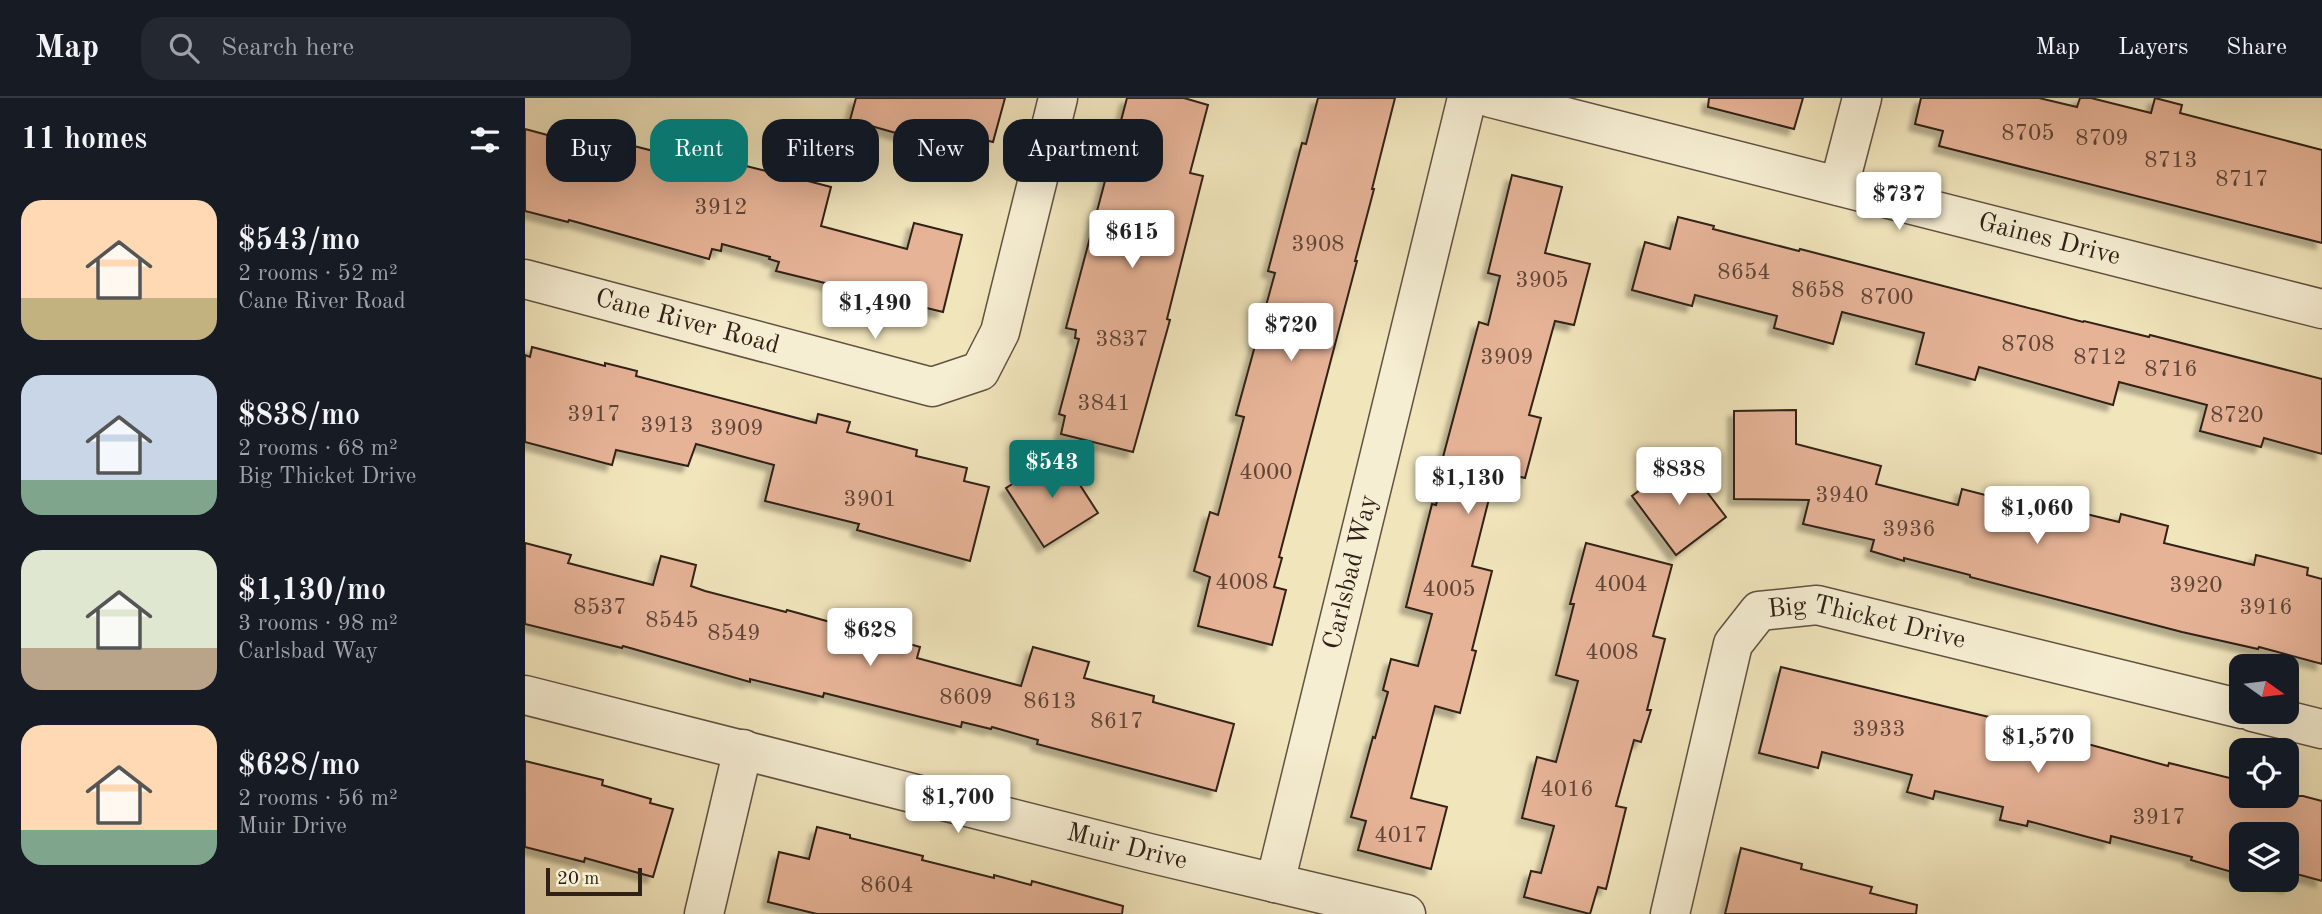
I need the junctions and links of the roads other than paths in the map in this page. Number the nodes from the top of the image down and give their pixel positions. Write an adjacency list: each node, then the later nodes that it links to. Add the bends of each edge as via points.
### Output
1 (1058, 98): 6 (street, Cane River Road, via 1000,332 980,371 932,387)
2 (1467, 98): 13 (street, Carlsbad Way)
3 (1491, 98): 5 (street, Gaines Drive)
4 (1861, 98): 5 (street)
5 (1839, 186): 7 (street, Gaines Drive)
6 (525, 279)
7 (2322, 309)
8 (525, 695): 12 (street, Muir Drive)
9 (2229, 706): 16 (street, Big Thicket Drive, via 1817,605 1759,611 1733,644)
10 (2299, 723): 11 (street)
11 (2322, 729)
12 (743, 749): 13 (street, Muir Drive); 14 (street)
13 (1275, 883): 15 (street, Muir Drive)
14 (704, 914)
15 (1406, 914)
16 (1670, 914)

